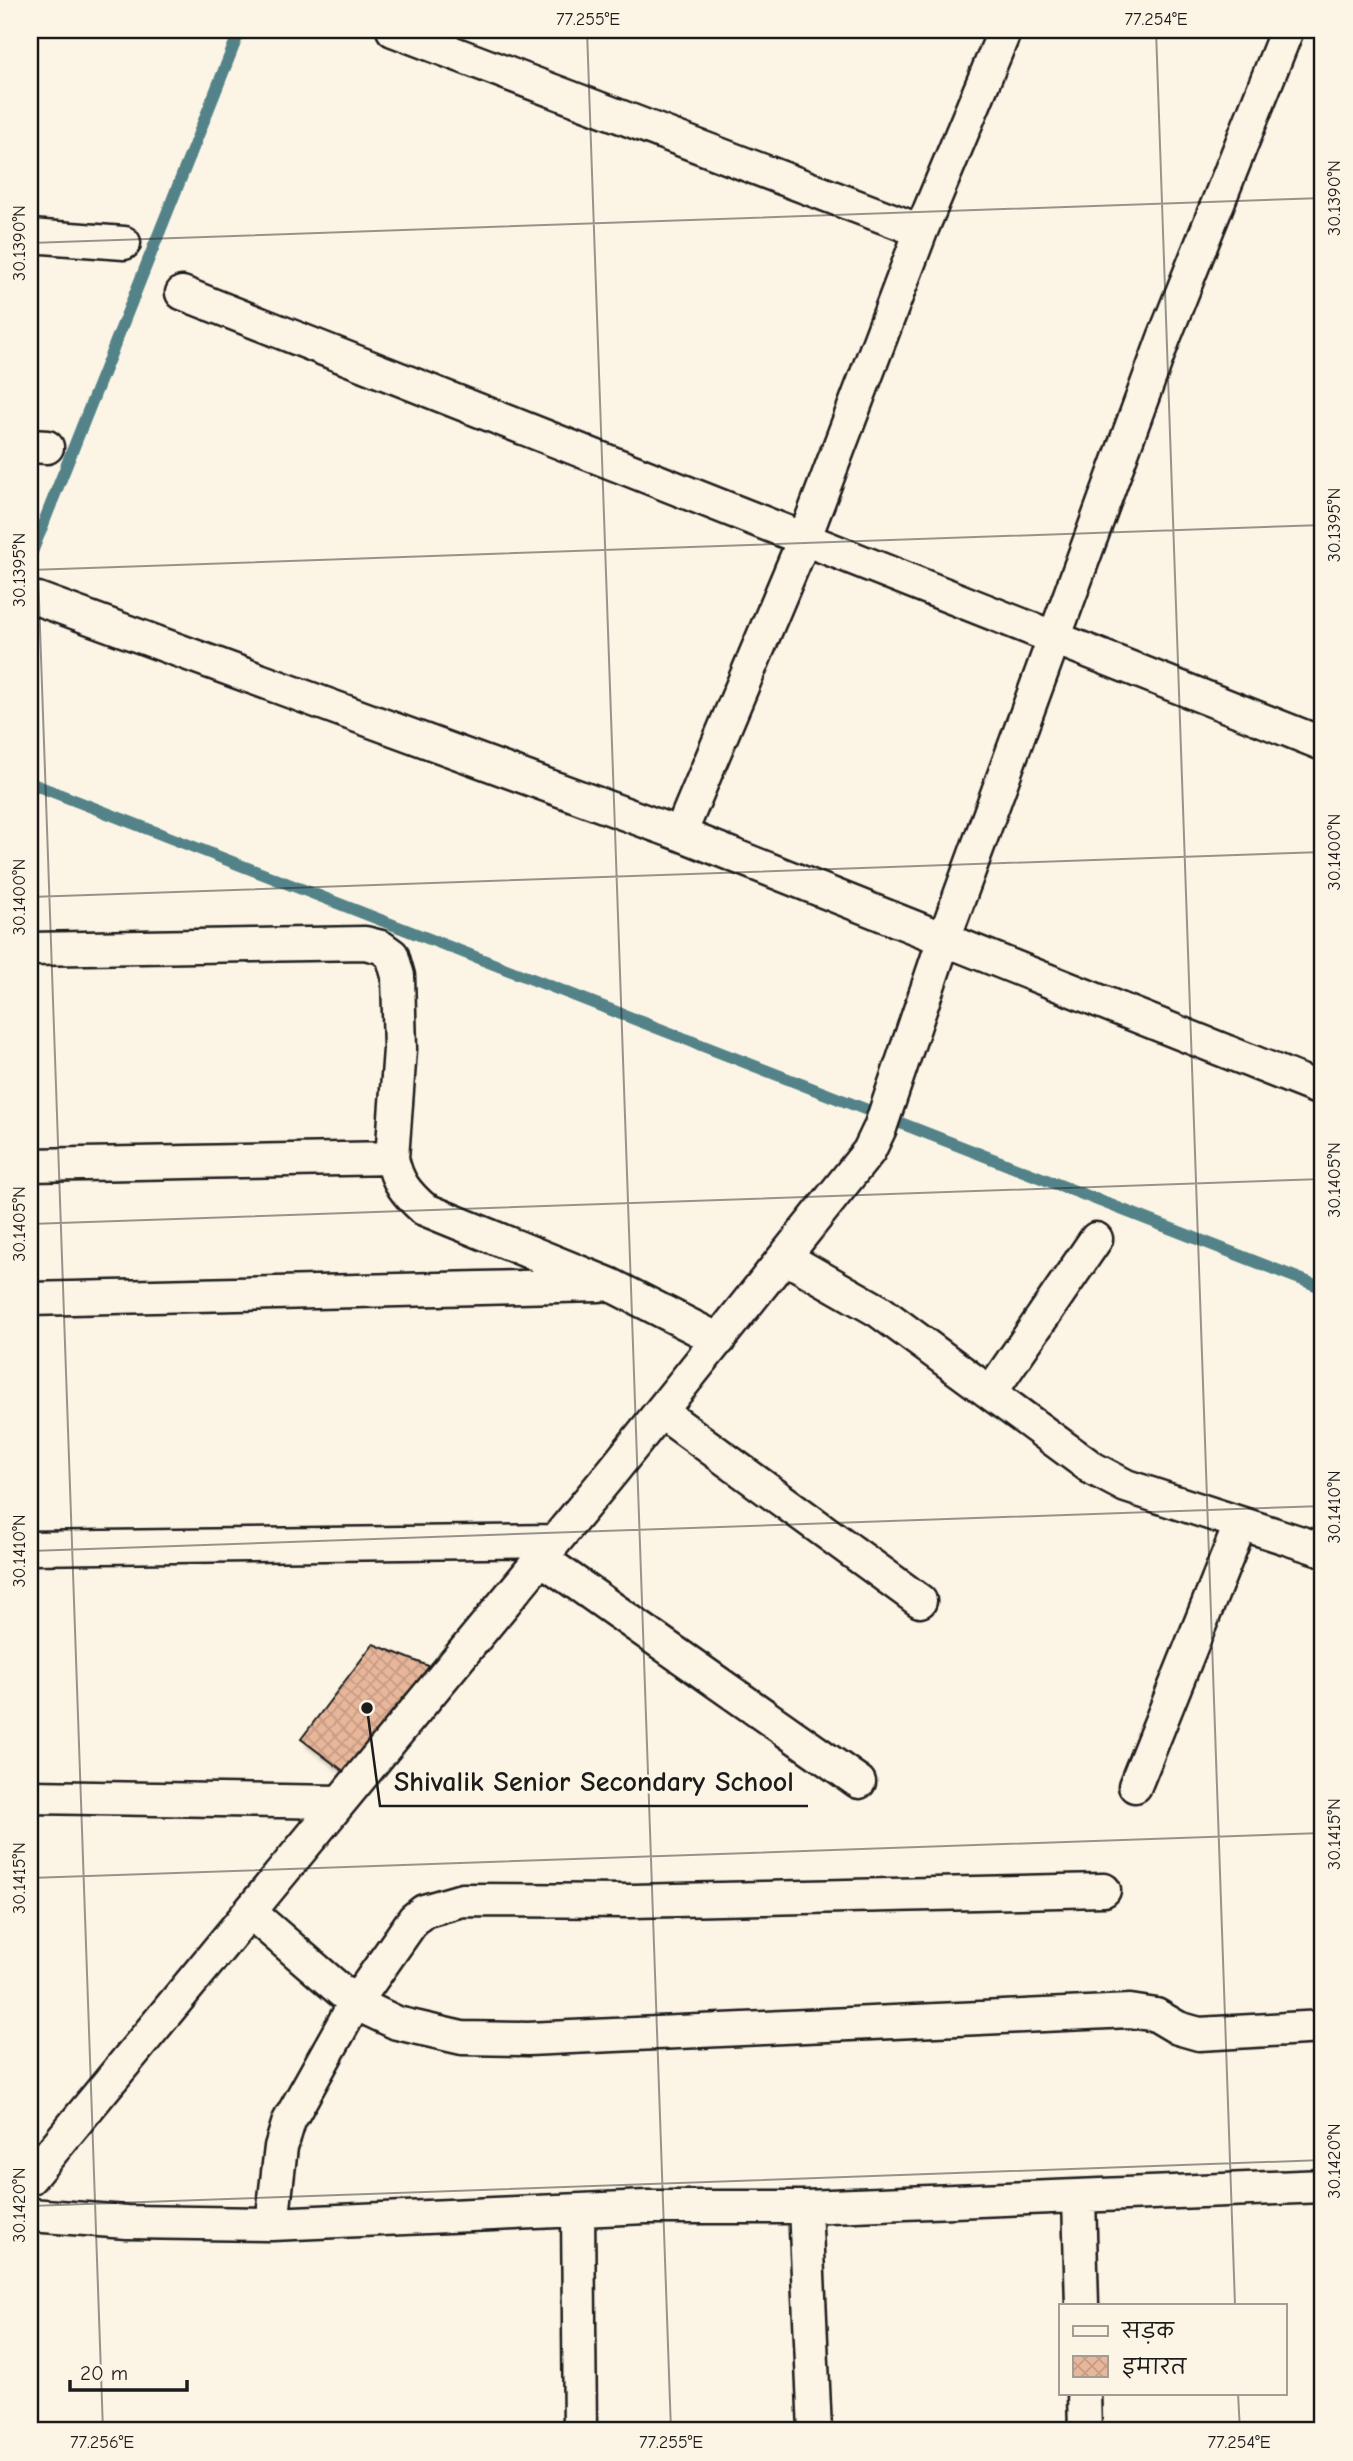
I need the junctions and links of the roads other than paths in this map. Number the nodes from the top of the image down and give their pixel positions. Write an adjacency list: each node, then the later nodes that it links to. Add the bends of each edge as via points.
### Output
1 (1004, 30): 4 (street)
2 (1287, 30): 10 (street, via 1164,338)
3 (400, 31): 4 (street)
4 (921, 231): 8 (street)
5 (30, 236): 6 (street)
6 (124, 243)
7 (181, 293): 8 (street)
8 (805, 537): 10 (street); 12 (street)
9 (38, 599): 12 (street)
10 (1054, 637): 11 (street); 13 (street)
11 (1323, 744)
12 (680, 834): 13 (street)
13 (944, 939): 15 (street); 19 (street, via 869,1151)
14 (30, 949): 16 (street, via 365,943 381,947 392,955 398,976 400,1049)
15 (1323, 1090)
16 (392, 1158): 17 (street); 20 (street, via 400,1185 424,1209)
17 (30, 1165)
18 (1096, 1240): 23 (street)
19 (786, 1258): 22 (street); 23 (street, via 879,1311)
20 (611, 1285): 21 (street); 22 (street)
21 (30, 1299)
22 (719, 1340): 24 (street)
23 (991, 1392): 25 (street, via 1092,1468 1126,1486)
24 (661, 1412): 27 (street); 29 (street)
25 (1240, 1525): 28 (street); 31 (street)
26 (30, 1548): 27 (street)
27 (547, 1549): 30 (street); 33 (street)
28 (1323, 1550)
29 (920, 1601)
30 (859, 1782)
31 (1135, 1786)
32 (30, 1797): 33 (street)
33 (340, 1802): 35 (street)
34 (1104, 1890): 36 (street, via 632,1901 462,1900 424,1911 414,1919)
35 (251, 1913): 36 (street); 38 (street)
36 (355, 2003): 37 (street, via 397,2023 463,2038 528,2039 1130,2011 1156,2015 1199,2034); 44 (street, via 289,2121 281,2147)
37 (1323, 2027)
38 (30, 2178)
39 (1323, 2186): 40 (street)
40 (1079, 2198): 41 (street); 45 (street)
41 (805, 2207): 42 (street); 48 (street)
42 (578, 2211): 44 (street); 47 (street)
43 (30, 2215): 44 (street)
44 (272, 2224)
45 (1082, 2304)
46 (1084, 2394): 49 (street)
47 (580, 2431)
48 (816, 2431)
49 (1085, 2431)

